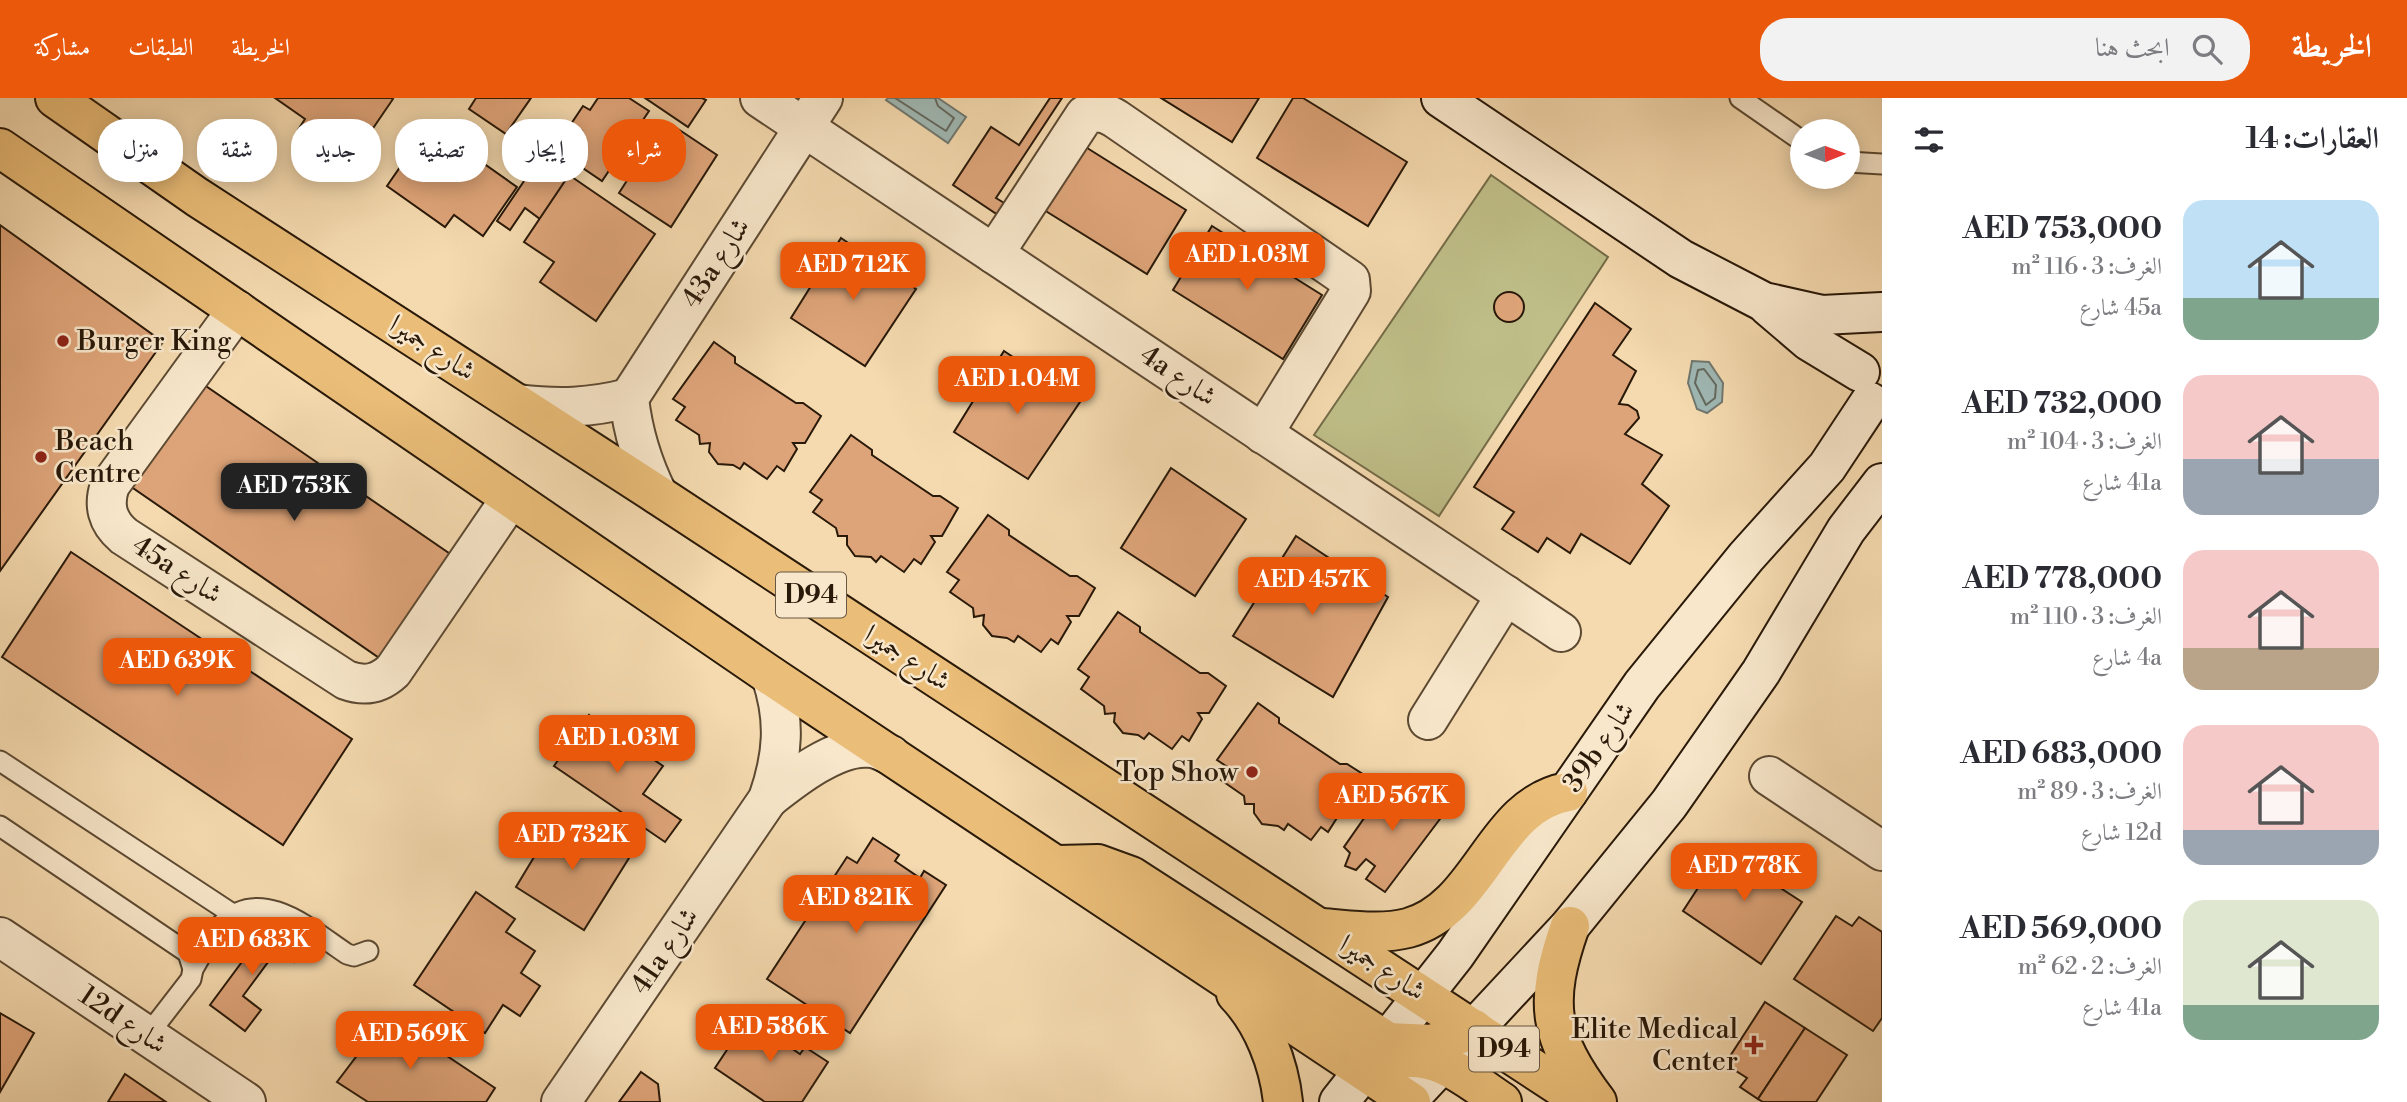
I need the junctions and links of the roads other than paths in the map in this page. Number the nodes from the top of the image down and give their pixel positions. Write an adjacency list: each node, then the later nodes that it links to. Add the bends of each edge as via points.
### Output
1 (55, 98): 16 (main road, شارع جميرا / D94, via 197,197)
2 (760, 98): 5 (street, 4a شارع)
3 (1441, 98): 11 (street, via 1681,259)
4 (1741, 98): 6 (lane)
5 (813, 112): 10 (street, 4a شارع); 15 (street, 43a شارع)
6 (1790, 133)
7 (0, 148): 12 (main road)
8 (1860, 163): 9 (lane)
9 (1882, 164)
10 (994, 254): 17 (street, 4a شارع); 17 (street, via 1085,116 1107,113 1350,280 1351,291)
11 (1764, 302): 13 (street, via 1822,315); 14 (street)
12 (237, 310): 20 (main road); 20 (street, 45a شارع, via 110,485 107,513 124,536 346,680 366,684 393,671)
13 (1882, 313): 14 (street, via 1861,350)
14 (1871, 397): 28 (street, 39b شارع, via 1827,467 1676,641)
15 (629, 398): 16 (street, via 593,407 555,409); 19 (street, via 642,464)
16 (518, 404): 19 (main road, شارع جميرا / D94)
17 (1263, 433): 21 (street, 4a شارع)
18 (1882, 483): 34 (street, via 1846,530 1715,740)
19 (658, 495): 35 (main road, شارع جميرا / D94)
20 (511, 498): 23 (main road)
21 (1506, 595): 22 (street, 4a شارع); 24 (street)
22 (1560, 632)
23 (771, 676): 25 (main road); 29 (street, 41a شارع, via 779,699 783,746)
24 (1428, 720)
25 (891, 755): 29 (street, 41a شارع, via 869,747 842,754 816,765); 32 (main road)
26 (0, 761): 33 (lane)
27 (1769, 776): 31 (street)
28 (1568, 792): 35 (main road, via 1529,807 1447,908 1422,923 1392,931); 40 (street, 39b شارع)
29 (768, 799): 48 (street, 41a شارع)
30 (0, 826): 39 (lane, via 181,947)
31 (1882, 851)
32 (1056, 865): 38 (main road); 43 (main road, via 1098,864 1131,876)
33 (233, 915): 37 (lane, via 249,909 283,912 347,954); 39 (lane, via 221,925)
34 (1570, 926): 41 (street); 53 (main road, via 1555,968 1555,1022 1573,1070)
35 (1321, 928): 40 (main road, شارع جميرا / D94)
36 (0, 937): 42 (street, 12d شارع)
37 (368, 951)
38 (1210, 967): 45 (main road); 49 (main road, via 1242,1001 1267,1040)
39 (193, 970): 42 (lane)
40 (1424, 995): 41 (main road, شارع جميرا / D94); 43 (street, 39b شارع)
41 (1474, 1029): 43 (main road, via 1432,1044); 44 (street); 52 (main road, شارع جميرا / D94)
42 (148, 1036): 47 (street, 12d شارع)
43 (1388, 1042): 45 (street, 39b شارع)
44 (1443, 1063): 45 (main road, via 1403,1058); 46 (street); 51 (main road)
45 (1365, 1072): 46 (main road); 50 (street, 39b شارع)
46 (1408, 1101)
47 (246, 1102)
48 (561, 1102)
49 (1283, 1102)
50 (1339, 1102)
51 (1502, 1102)
52 (1584, 1102)
53 (1597, 1102)

